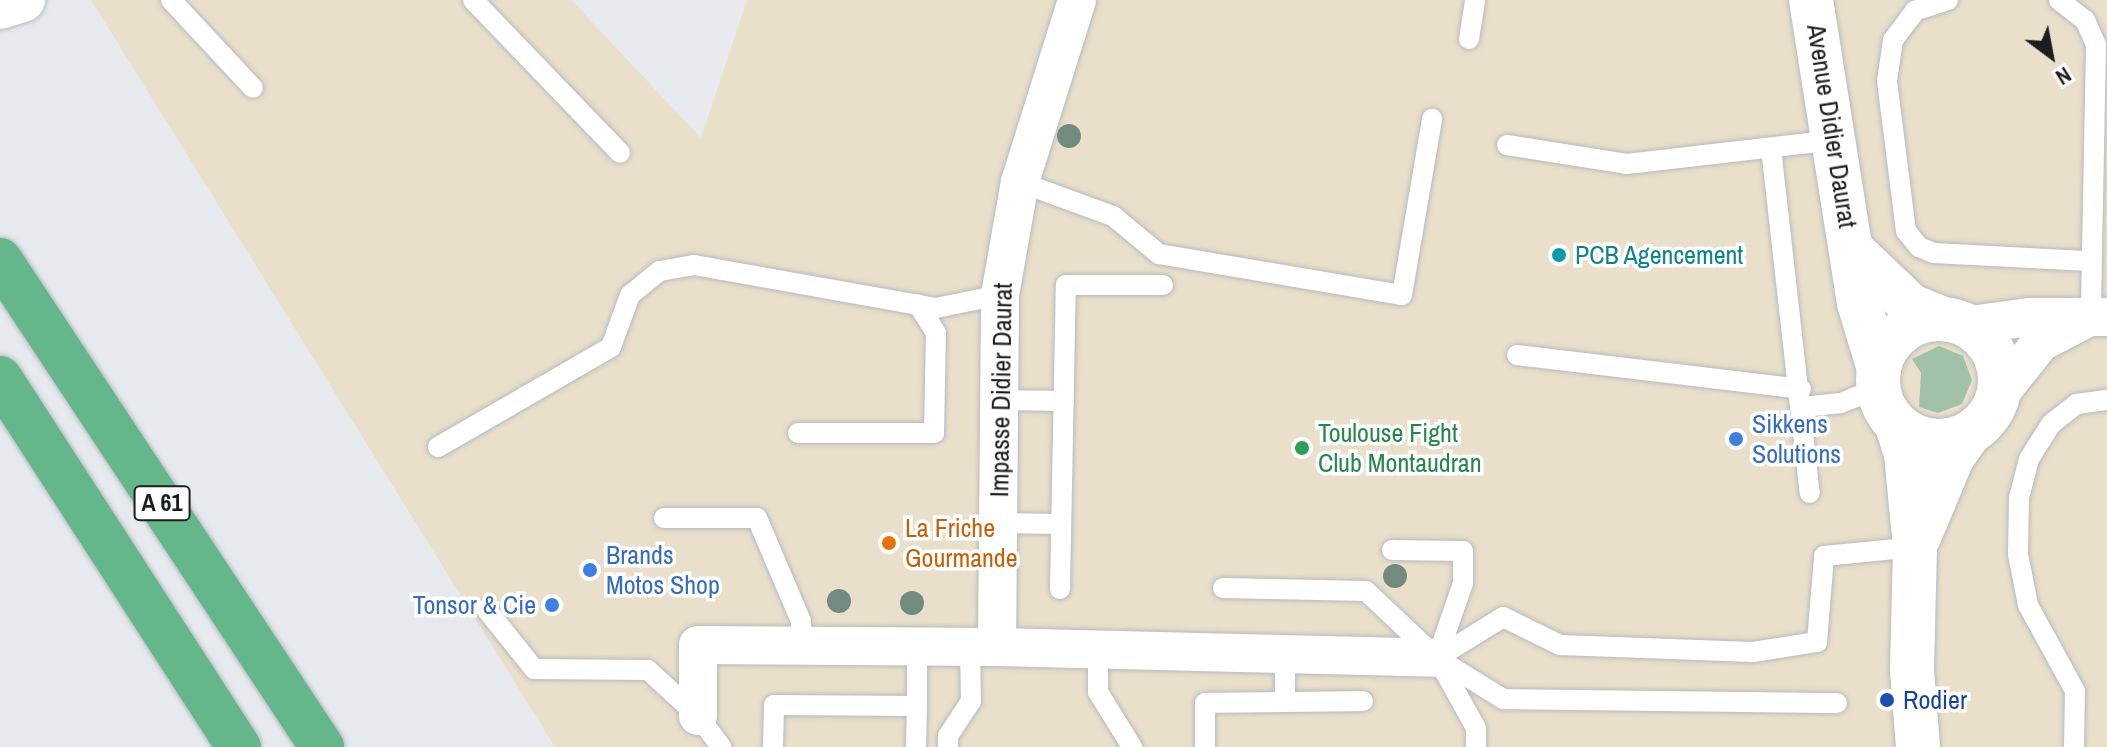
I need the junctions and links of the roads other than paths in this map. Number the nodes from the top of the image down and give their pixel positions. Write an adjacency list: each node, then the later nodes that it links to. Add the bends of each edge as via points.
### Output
1 (23, 0): 9 (main road)
2 (171, 0): 11 (lane)
3 (473, 0): 16 (lane)
4 (1077, 0): 17 (street, Impasse Didier Daurat)
5 (1475, 0): 10 (lane)
6 (1811, 0): 13 (main road, Avenue Didier Daurat)
7 (1948, 0): 20 (lane, via 1915,11 1893,40 1887,81 1906,231 1919,247 1934,253)
8 (2059, 0): 20 (lane, via 2085,20 2096,45)
9 (0, 7)
10 (1469, 39)
11 (253, 88)
12 (1432, 119): 17 (lane, via 1402,295 1159,254 1113,216)
13 (1833, 140): 15 (lane); 18 (main road, Avenue Didier Daurat)
14 (1507, 145): 15 (lane, via 1627,164)
15 (1771, 148): 30 (lane)
16 (620, 153)
17 (1020, 182): 22 (street, Impasse Didier Daurat)
18 (1853, 251): 25 (main road, Avenue Didier Daurat, via 1911,306); 28 (main road, Avenue Didier Daurat, via 1859,303)
19 (0, 260): 58 (highway, A 61)
20 (2089, 261): 24 (lane)
21 (1163, 285): 33 (lane, via 1066,285)
22 (1000, 295): 23 (lane, via 936,308); 31 (street, Impasse Didier Daurat)
23 (918, 304): 34 (lane, via 936,333 934,433); 36 (lane, via 694,265 660,271 630,295 611,347)
24 (2099, 317): 25 (street); 29 (street, via 2041,342)
25 (1954, 321): 28 (main road, via 1899,332); 29 (main road, via 1997,356)
26 (1517, 355): 30 (lane)
27 (1, 380): 57 (highway, A 61)
28 (1885, 394): 30 (lane, via 1841,403); 35 (main road, via 1932,442); 41 (main road, Avenue Didier Daurat, via 1906,454)
29 (1998, 396): 35 (main road)
30 (1802, 398): 37 (lane)
31 (999, 400): 33 (lane); 39 (street, Impasse Didier Daurat)
32 (2107, 400): 67 (lane, via 2077,404 2051,424 2029,459 2019,498 2018,554 2028,605 2075,691)
33 (1064, 401): 40 (lane)
34 (798, 433)
35 (1969, 434): 41 (main road, Avenue Didier Daurat, via 1952,458)
36 (438, 447)
37 (1810, 493)
38 (664, 518): 46 (lane, via 757,518 801,621)
39 (998, 523): 40 (lane); 48 (street, Impasse Didier Daurat)
40 (1061, 524): 44 (lane)
41 (1915, 547): 51 (lane, via 1824,556 1817,642 1753,652 1560,645 1503,617); 66 (main road, Avenue Didier Daurat, via 1912,671)
42 (1392, 550): 51 (lane, via 1463,551 1463,583)
43 (1223, 588): 51 (lane, via 1366,591)
44 (1060, 589)
45 (486, 609): 56 (lane, via 534,669 648,670)
46 (801, 646): 47 (street); 56 (street, via 698,645)
47 (917, 647): 48 (street); 55 (lane)
48 (983, 647): 49 (street); 62 (lane, via 971,701 948,736)
49 (1098, 649): 50 (street); 63 (lane, via 1098,692)
50 (1285, 654): 51 (street); 53 (lane)
51 (1437, 658): 54 (lane, via 1503,699); 65 (lane, via 1476,728)
52 (1363, 701): 53 (lane)
53 (1285, 702): 64 (lane, via 1205,703)
54 (1837, 703)
55 (917, 706): 60 (lane, via 774,705); 61 (lane)
56 (698, 716): 59 (lane)
57 (239, 747)
58 (322, 747)
59 (721, 747)
60 (773, 747)
61 (916, 747)
62 (948, 747)
63 (1132, 747)
64 (1205, 747)
65 (1476, 747)
66 (1918, 747)
67 (2074, 747)

